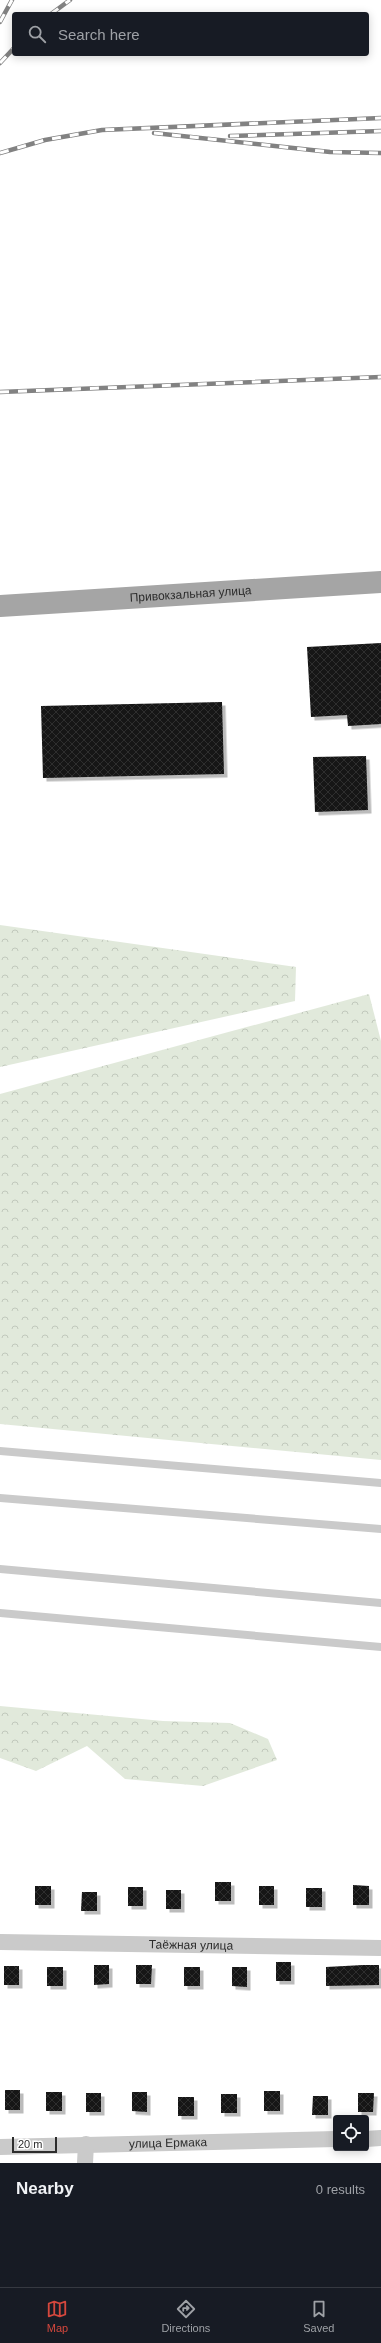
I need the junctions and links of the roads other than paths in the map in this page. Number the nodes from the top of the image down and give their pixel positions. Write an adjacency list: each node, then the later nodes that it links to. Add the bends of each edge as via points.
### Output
1 (381, 582): 2 (main road, Привокзальная улица)
2 (0, 606)
3 (0, 1451): 4 (lane)
4 (381, 1483)
5 (0, 1498): 6 (lane)
6 (381, 1529)
7 (0, 1569): 8 (lane)
8 (381, 1603)
9 (0, 1612): 10 (lane)
10 (381, 1647)
11 (0, 1942): 12 (street, Таёжная улица)
12 (381, 1948)
13 (381, 2138): 15 (street)
14 (333, 2139): 16 (street, улица Ермака)
15 (369, 2139)
16 (86, 2144): 17 (street, улица Ермака); 18 (street)
17 (0, 2147)
18 (85, 2163)

